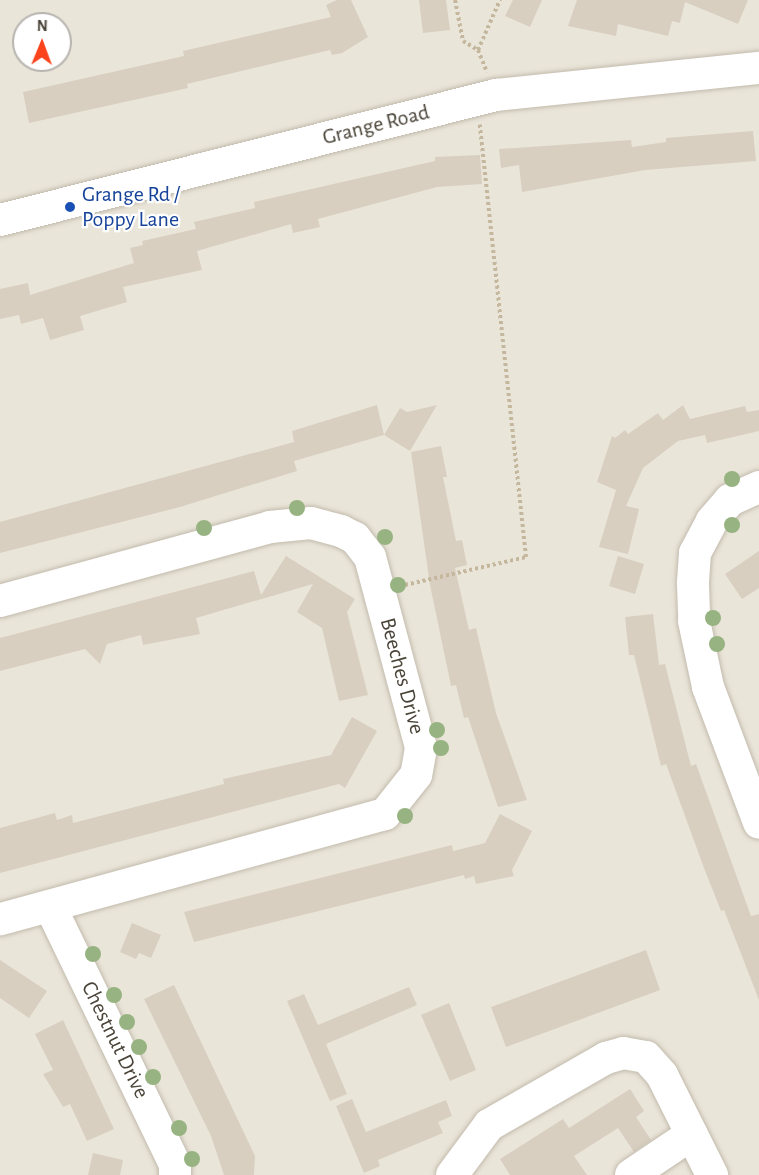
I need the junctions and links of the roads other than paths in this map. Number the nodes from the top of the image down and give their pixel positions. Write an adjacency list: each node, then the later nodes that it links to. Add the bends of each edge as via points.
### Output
1 (759, 68): 2 (street, Grange Road, via 477,100)
2 (1, 212)
3 (759, 487): 5 (street, via 730,500 712,521 695,553 693,584 694,621 708,687)
4 (0, 601): 6 (street, Beeches Drive, via 270,528 311,523 355,538 370,557 421,748 416,775 385,814)
5 (759, 823)
6 (50, 906): 7 (street, Beeches Drive); 9 (street, Chestnut Drive, via 175,1165)
7 (0, 920)
8 (692, 1134): 10 (street, via 662,1075 646,1057 623,1053 606,1058 489,1125); 11 (street); 12 (street)
9 (175, 1175)
10 (452, 1175)
11 (631, 1175)
12 (712, 1175)

